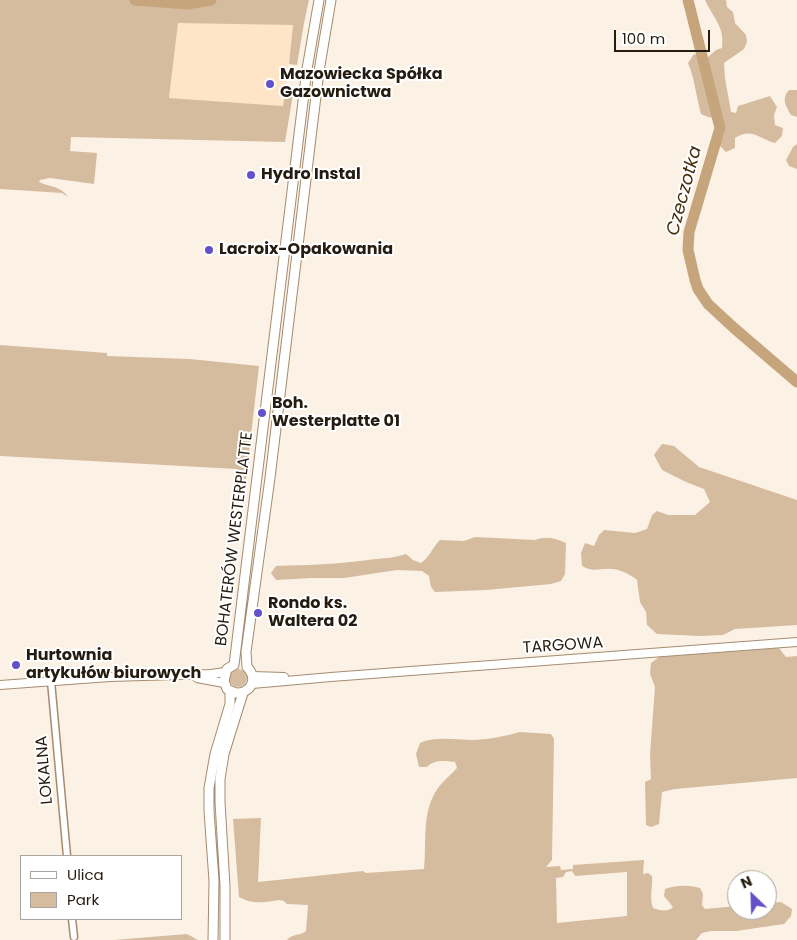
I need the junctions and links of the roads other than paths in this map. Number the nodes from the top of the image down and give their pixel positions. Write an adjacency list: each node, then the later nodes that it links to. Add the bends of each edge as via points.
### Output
1 (319, 0): 4 (main road, BOHATERÓW WESTERPLATTE, via 307,69)
2 (331, 0): 5 (main road, BOHATERÓW WESTERPLATTE, via 318,71 246,652)
3 (797, 642): 8 (street, TARGOWA)
4 (234, 664): 5 (main road); 6 (main road)
5 (247, 667): 8 (main road)
6 (225, 672): 7 (street); 11 (main road)
7 (168, 674): 9 (street); 11 (street)
8 (253, 680): 12 (main road)
9 (52, 681): 10 (street); 13 (street, LOKALNA)
10 (0, 685)
11 (227, 687): 12 (main road); 16 (main road, via 230,704 209,788 214,881)
12 (243, 693): 17 (main road, via 220,778)
13 (67, 855)
14 (72, 920): 15 (street)
15 (74, 938)
16 (213, 940)
17 (225, 940)

